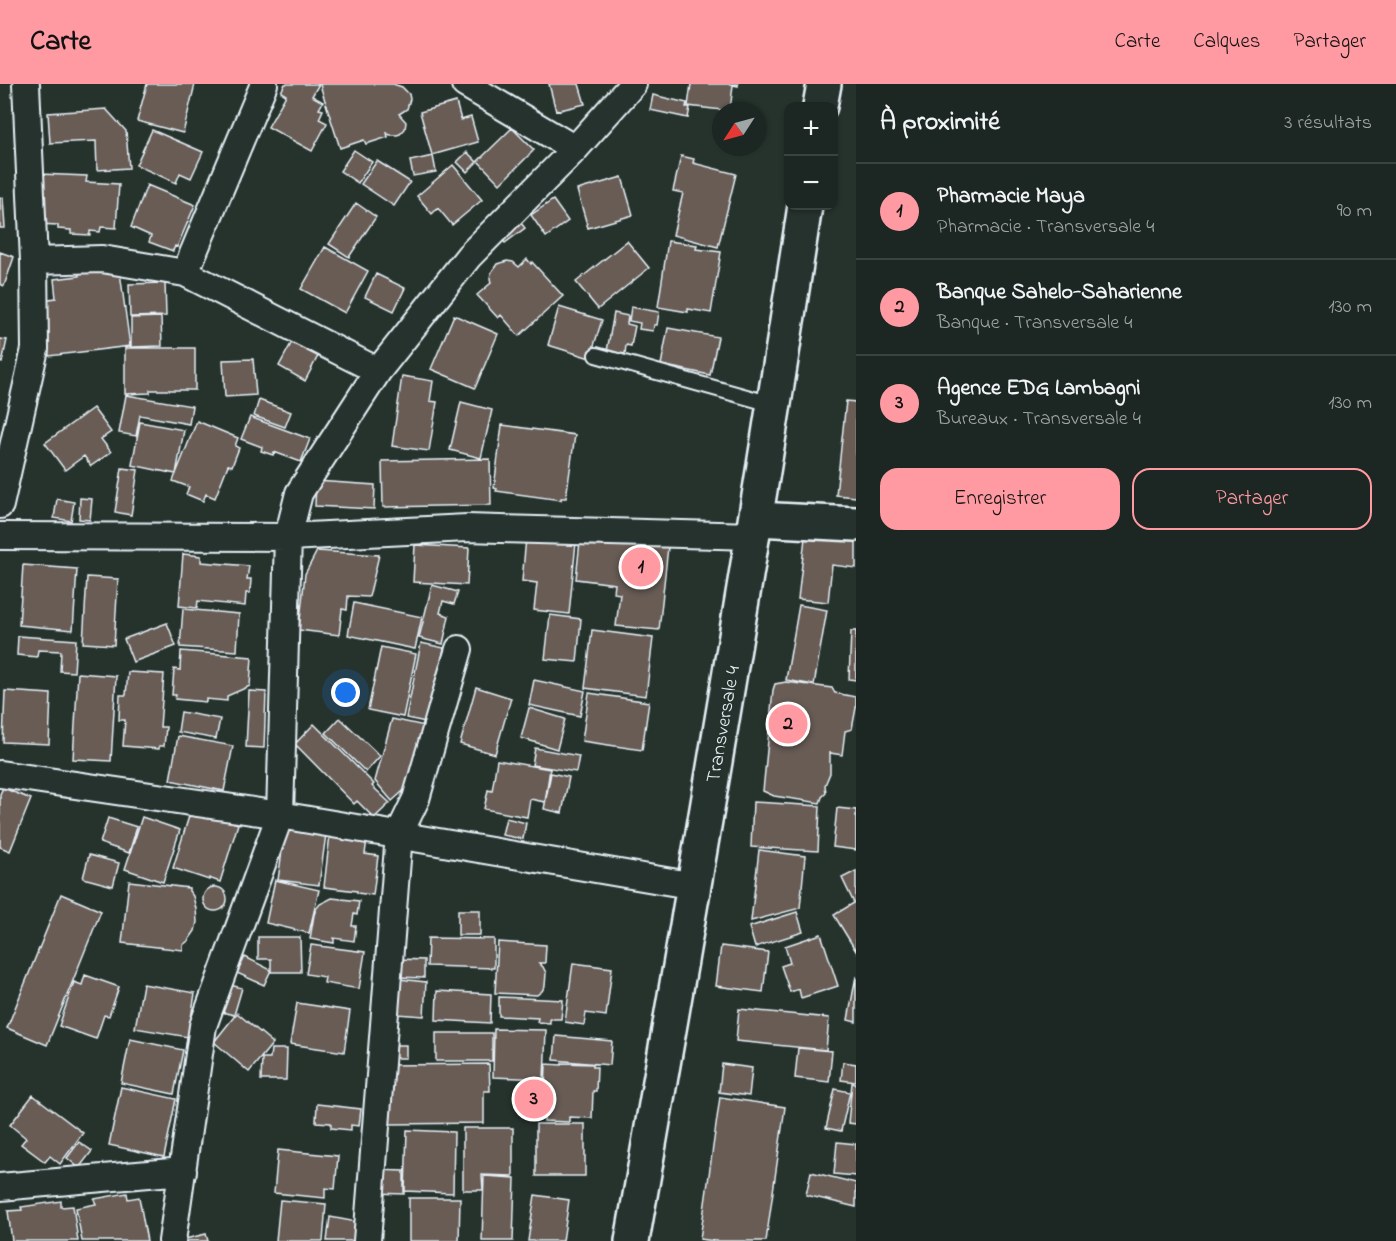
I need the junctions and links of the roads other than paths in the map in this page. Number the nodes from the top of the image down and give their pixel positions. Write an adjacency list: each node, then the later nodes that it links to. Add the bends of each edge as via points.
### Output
1 (26, 84): 9 (street)
2 (264, 84): 10 (street)
3 (465, 84): 7 (street)
4 (633, 84): 7 (street)
5 (824, 84): 6 (main road)
6 (821, 102)
7 (575, 149): 12 (street, via 469,256)
8 (804, 210): 13 (main road, Transversale 4)
9 (34, 261): 10 (street, via 102,259); 14 (street, via 35,349)
10 (186, 273): 12 (street)
11 (596, 355): 13 (lane)
12 (378, 371): 18 (street, via 299,493)
13 (774, 405): 16 (main road, Transversale 4)
14 (0, 505)
15 (856, 525): 16 (main road)
16 (755, 528): 18 (street, via 467,528); 23 (main road, Transversale 4)
17 (0, 536): 18 (street)
18 (288, 537): 21 (street)
19 (459, 649): 22 (street, via 416,799)
20 (0, 774): 21 (street)
21 (280, 815): 22 (street); 24 (street, via 203,1026)
22 (399, 834): 23 (street); 27 (street)
23 (695, 886): 28 (main road, Transversale 4)
24 (183, 1171): 25 (street); 26 (street)
25 (0, 1187)
26 (172, 1241)
27 (367, 1241)
28 (632, 1241)

